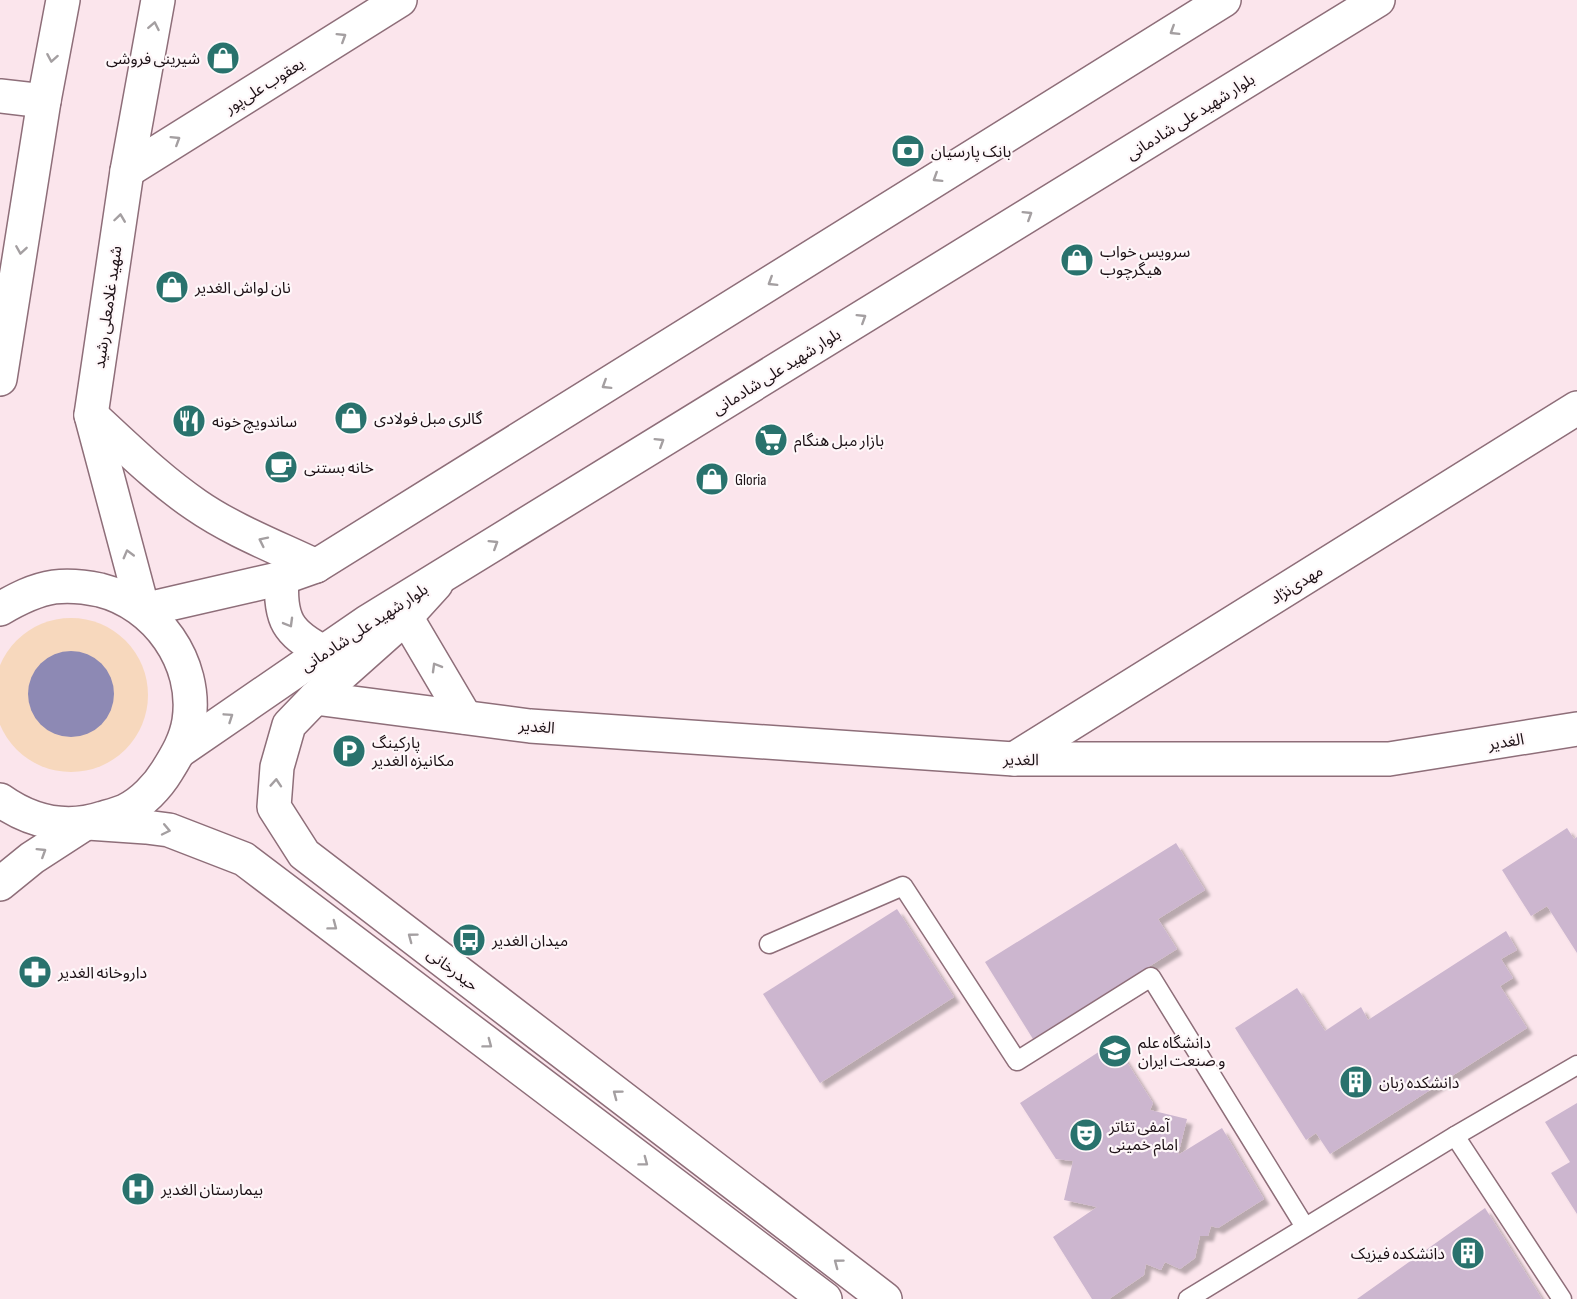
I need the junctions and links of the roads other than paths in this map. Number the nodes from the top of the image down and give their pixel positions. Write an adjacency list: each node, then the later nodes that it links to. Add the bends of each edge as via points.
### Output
1 (63, 0): 7 (main road, one-way to 7)
2 (158, 0): 8 (main road, شهید غلامعلی رشید, one-way to 2)
3 (400, 0): 8 (main road, یعقوب علی‌پور, one-way to 3)
4 (1224, 0): 12 (main road, one-way to 12)
5 (1377, 0): 13 (main road, بلوار شهید علی شادمانی, one-way to 5)
6 (0, 96): 7 (main road)
7 (44, 101): 9 (main road, one-way to 9)
8 (127, 171): 11 (main road, شهید غلامعلی رشید, one-way to 8)
9 (0, 374)
10 (1577, 408): 23 (main road, مهدی‌نژاد)
11 (91, 415): 12 (main road, one-way to 11, via 197,506 141,462); 16 (main road, شهید غلامعلی رشید, one-way to 11)
12 (316, 566): 14 (main road)
13 (444, 575): 17 (main road, حیدرخانی); 18 (main road, بلوار شهید علی شادمانی)
14 (282, 578): 16 (main road); 18 (main road, one-way to 18, via 280,602 287,624 303,641)
15 (0, 609): 16 (main road, via 24,595 55,587 86,587 116,594)
16 (143, 610): 22 (main road, via 165,632 180,659 189,689 189,720)
17 (406, 617): 19 (main road, حیدرخانی); 20 (main road, one-way to 17)
18 (324, 652): 22 (main road, بلوار شهید علی شادمانی, one-way to 18)
19 (315, 698): 20 (main road, الغدیر); 32 (main road, حیدرخانی, one-way to 19, via 304,854 274,807 277,767 290,725)
20 (465, 717): 23 (main road, الغدیر, via 530,726)
21 (1577, 729): 23 (main road, الغدیر, via 1389,759)
22 (181, 750): 25 (main road, via 159,785 126,811)
23 (1014, 759)
24 (0, 800): 25 (main road, via 16,811 50,823)
25 (87, 823): 26 (main road, one-way to 25); 31 (main road, one-way to 31, via 169,830 244,859)
26 (0, 884)
27 (769, 944): 30 (lane, via 903,886 1017,1061 1151,977)
28 (1577, 1065): 29 (lane)
29 (1455, 1136): 30 (lane); 34 (lane)
30 (1305, 1227): 33 (lane)
31 (825, 1299)
32 (885, 1299)
33 (1188, 1299)
34 (1562, 1299)

